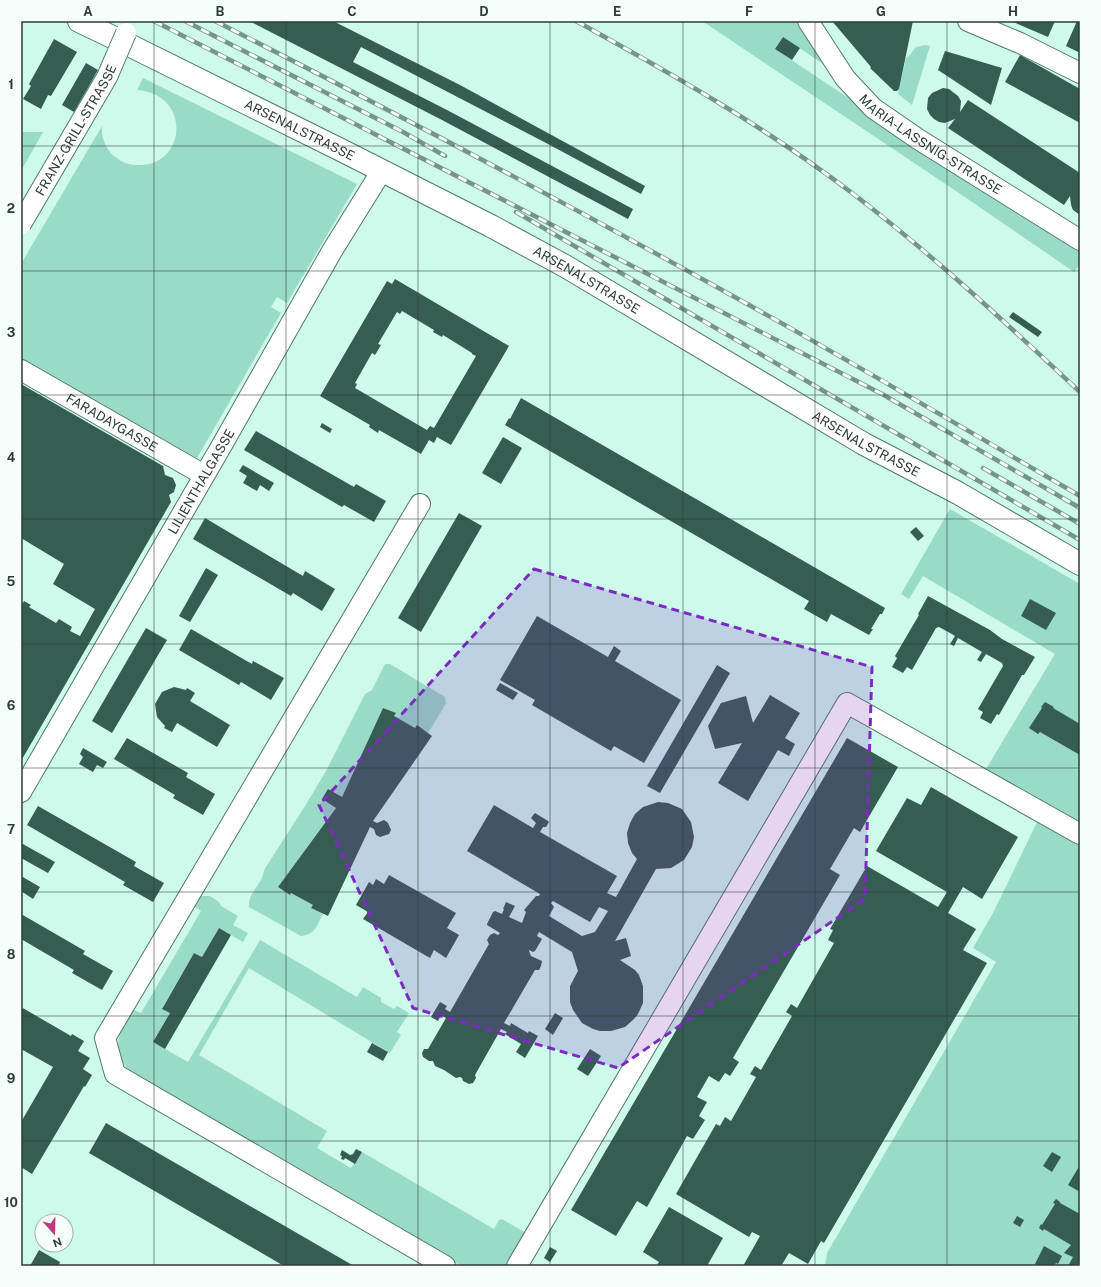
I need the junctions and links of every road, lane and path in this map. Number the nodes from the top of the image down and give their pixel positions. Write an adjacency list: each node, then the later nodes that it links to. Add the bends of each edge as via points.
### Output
1 (79, 21): 6 (main road, ARSENALSTRASSE)
2 (808, 21): 8 (street, MARIA-LASSNIG-STRASSE, via 845,78 873,108)
3 (968, 21): 5 (street)
4 (128, 27): 7 (street, FRANZ-GRILL-STRASSE, bridge, via 107,77)
5 (1080, 73)
6 (381, 172): 10 (street, LILIENTHALGASSE, via 332,251); 12 (main road, ARSENALSTRASSE, via 491,226 564,266 884,456 958,493)
7 (21, 224)
8 (1080, 240)
9 (21, 370): 10 (street, FARADAYGASSE)
10 (204, 475): 13 (street, LILIENTHALGASSE)
11 (420, 504): 15 (street, via 105,1038 115,1074)
12 (1080, 564)
13 (21, 792)
14 (1080, 834): 16 (street, via 847,703)
15 (446, 1266)
16 (517, 1266)

